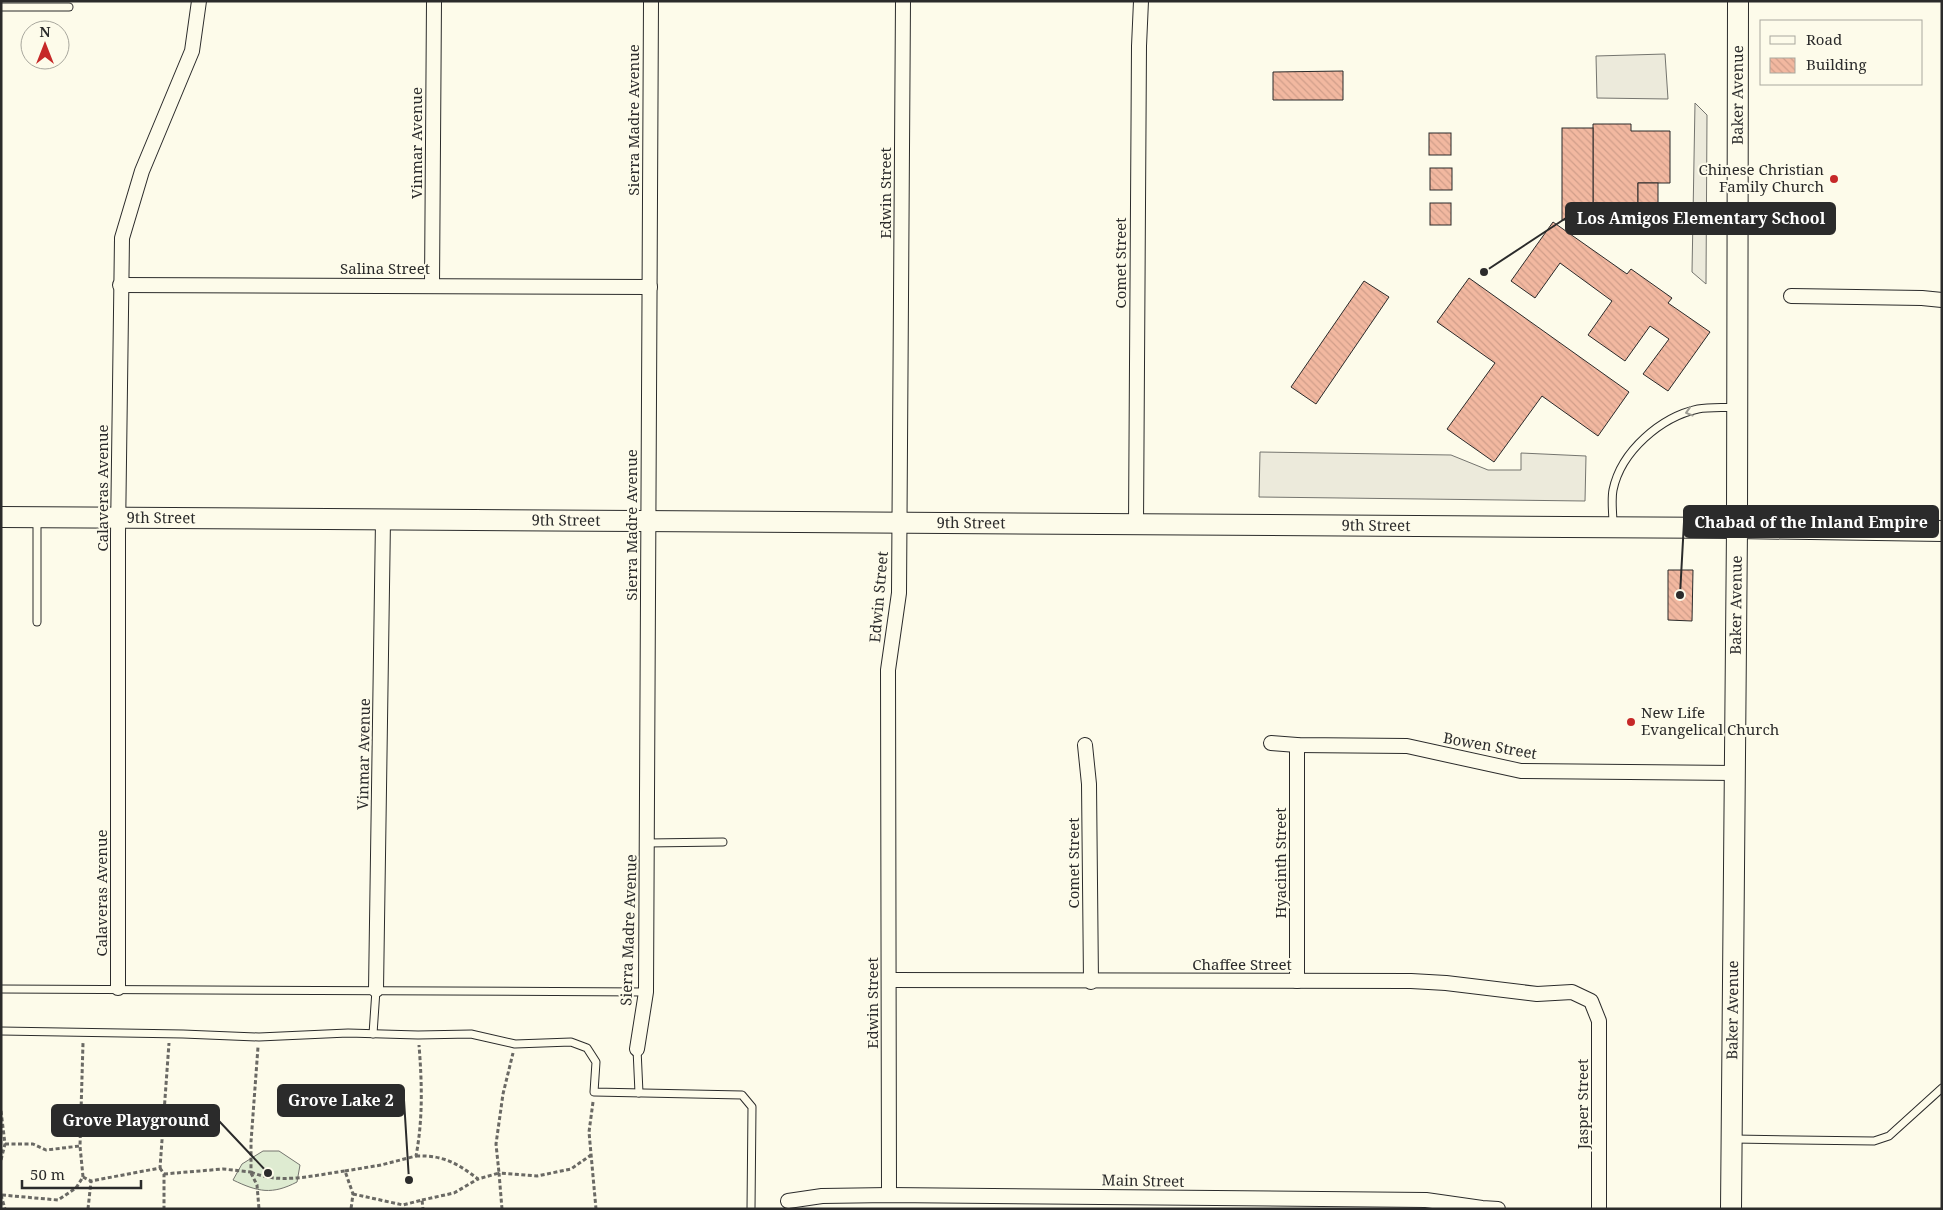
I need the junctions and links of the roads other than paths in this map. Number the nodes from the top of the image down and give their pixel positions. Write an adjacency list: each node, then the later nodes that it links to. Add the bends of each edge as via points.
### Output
1 (199, 1): 9 (street, Calaveras Avenue, via 192,51 142,171 122,238)
2 (434, 1): 10 (street, Vinmar Avenue)
3 (651, 1): 11 (street, Sierra Madre Avenue)
4 (903, 1): 20 (street, Edwin Street)
5 (1141, 1): 21 (street, Comet Street)
6 (1738, 1): 14 (street, Baker Avenue)
7 (1, 7): 8 (lane)
8 (68, 7)
9 (120, 285): 10 (street, Salina Street); 17 (street, Calaveras Avenue)
10 (432, 285): 11 (street, Salina Street)
11 (650, 287): 19 (street, Sierra Madre Avenue)
12 (1791, 296): 13 (street)
13 (1942, 300)
14 (1737, 407): 22 (lane, one-way to 22, via 1699,409 1674,416 1633,448 1613,490); 23 (street, Baker Avenue)
15 (1, 517): 16 (street, 9th Street)
16 (37, 517): 17 (street, 9th Street); 25 (lane)
17 (118, 518): 18 (street, 9th Street); 35 (street, Calaveras Avenue)
18 (383, 520): 19 (street, 9th Street); 37 (street, Vinmar Avenue)
19 (648, 521): 20 (street, 9th Street); 31 (street, Sierra Madre Avenue)
20 (901, 523): 21 (street, 9th Street); 32 (street, Edwin Street, via 899,593 888,670)
21 (1136, 524): 22 (street, 9th Street)
22 (1613, 528): 23 (street, 9th Street)
23 (1737, 528): 24 (street, 9th Street); 29 (street, Baker Avenue)
24 (1942, 531)
25 (37, 622)
26 (1271, 743): 28 (street, Bowen Street)
27 (1085, 745): 34 (street, Comet Street, via 1090,784)
28 (1297, 745): 29 (street, Bowen Street, via 1407,746 1521,771); 33 (street, Hyacinth Street)
29 (1735, 773): 45 (street, Baker Avenue)
30 (723, 842): 31 (lane)
31 (647, 843): 38 (street, Sierra Madre Avenue)
32 (889, 980): 34 (street, Chaffee Street); 46 (street, Edwin Street)
33 (1297, 981): 34 (street, Chaffee Street); 39 (street, Chaffee Street, via 1446,983 1537,994 1572,992)
34 (1091, 982)
35 (118, 988): 36 (lane); 37 (lane)
36 (1, 989)
37 (376, 990): 38 (lane); 41 (lane)
38 (646, 992): 42 (street, Sierra Madre Avenue)
39 (1591, 1001): 50 (street, Jasper Street, via 1599,1021)
40 (1, 1031): 41 (lane, via 259,1037)
41 (373, 1034): 44 (lane, via 471,1034 515,1044 572,1042 587,1048 596,1062 594,1092)
42 (637, 1049): 44 (lane)
43 (1942, 1088): 45 (lane, via 1890,1136 1874,1141)
44 (639, 1093): 48 (lane, via 742,1095 752,1107)
45 (1731, 1139): 51 (street, Baker Avenue)
46 (889, 1195): 47 (street, Main Street, via 822,1196); 49 (street, Main Street, via 1426,1200)
47 (788, 1201)
48 (751, 1209)
49 (1498, 1209)
50 (1599, 1209)
51 (1730, 1209)

